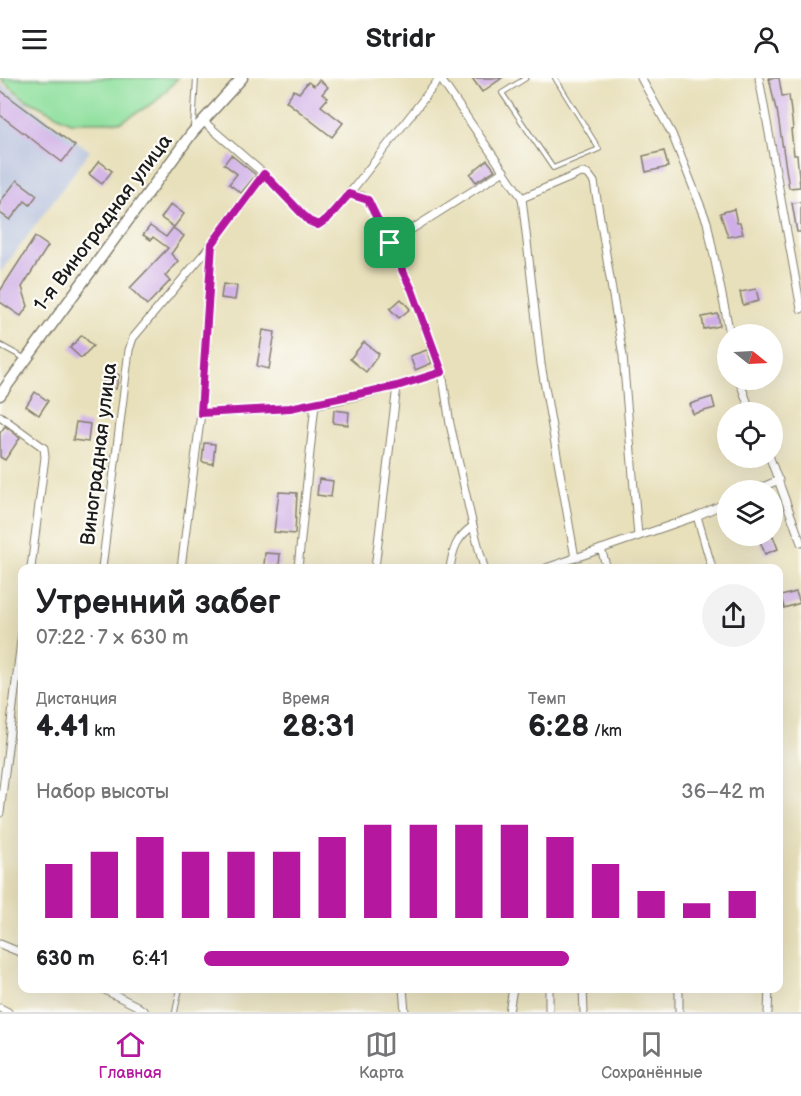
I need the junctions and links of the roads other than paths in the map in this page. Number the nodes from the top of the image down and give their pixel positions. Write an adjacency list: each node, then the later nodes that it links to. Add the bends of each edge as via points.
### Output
1 (196, 78): 9 (lane)
2 (242, 78): 8 (main road, 1-я Виноградная улица)
3 (440, 78): 10 (street); 12 (street)
4 (526, 78): 5 (lane, via 502,93 553,168 599,149)
5 (555, 78)
6 (641, 78): 17 (street, via 672,134 707,222)
7 (759, 78): 16 (street)
8 (203, 121): 9 (main road, 1-я Виноградная улица); 11 (street)
9 (192, 133): 19 (main road, 1-я Виноградная улица)
10 (504, 171): 13 (street); 14 (street)
11 (264, 174): 12 (street, via 309,221 318,225); 15 (street)
12 (349, 194): 14 (street, via 368,200)
13 (522, 198): 33 (street, via 581,173 588,174 594,182 623,356); 36 (street, via 542,364)
14 (390, 243): 20 (street)
15 (212, 244): 24 (street); 38 (street, Виноградная улица, via 135,332 130,343)
16 (801, 309)
17 (728, 324)
18 (0, 345): 19 (lane)
19 (25, 359): 22 (main road, 1-я Виноградная улица)
20 (442, 372): 21 (street); 32 (street)
21 (397, 386): 23 (street); 41 (street)
22 (0, 395)
23 (315, 404): 24 (street); 40 (street)
24 (201, 413): 39 (street)
25 (0, 416): 37 (street, via 44,448)
26 (774, 468): 27 (street)
27 (779, 480)
28 (783, 489): 31 (street)
29 (717, 507): 30 (street)
30 (697, 516): 33 (street); 46 (street)
31 (798, 525): 34 (street)
32 (473, 526): 42 (street, via 454,544); 43 (street)
33 (638, 536): 35 (street)
34 (801, 543)
35 (601, 549): 36 (street); 45 (street)
36 (575, 558): 44 (street)
37 (32, 564)
38 (102, 564)
39 (182, 564)
40 (298, 564)
41 (375, 564)
42 (451, 564)
43 (483, 564)
44 (558, 564)
45 (606, 564)
46 (711, 564)
47 (18, 666): 48 (street)
48 (0, 813)
49 (0, 944): 50 (street)
50 (18, 951)
51 (111, 993): 60 (street)
52 (122, 993): 60 (street)
53 (179, 993): 64 (lane)
54 (403, 993): 65 (street)
55 (512, 993): 66 (street)
56 (549, 993): 67 (street)
57 (583, 993): 68 (street)
58 (679, 993): 69 (street)
59 (769, 993): 70 (street)
60 (121, 998): 63 (street)
61 (0, 1008): 62 (street)
62 (8, 1012)
63 (145, 1012)
64 (175, 1012)
65 (405, 1012)
66 (509, 1012)
67 (549, 1012)
68 (584, 1012)
69 (679, 1012)
70 (768, 1012)

